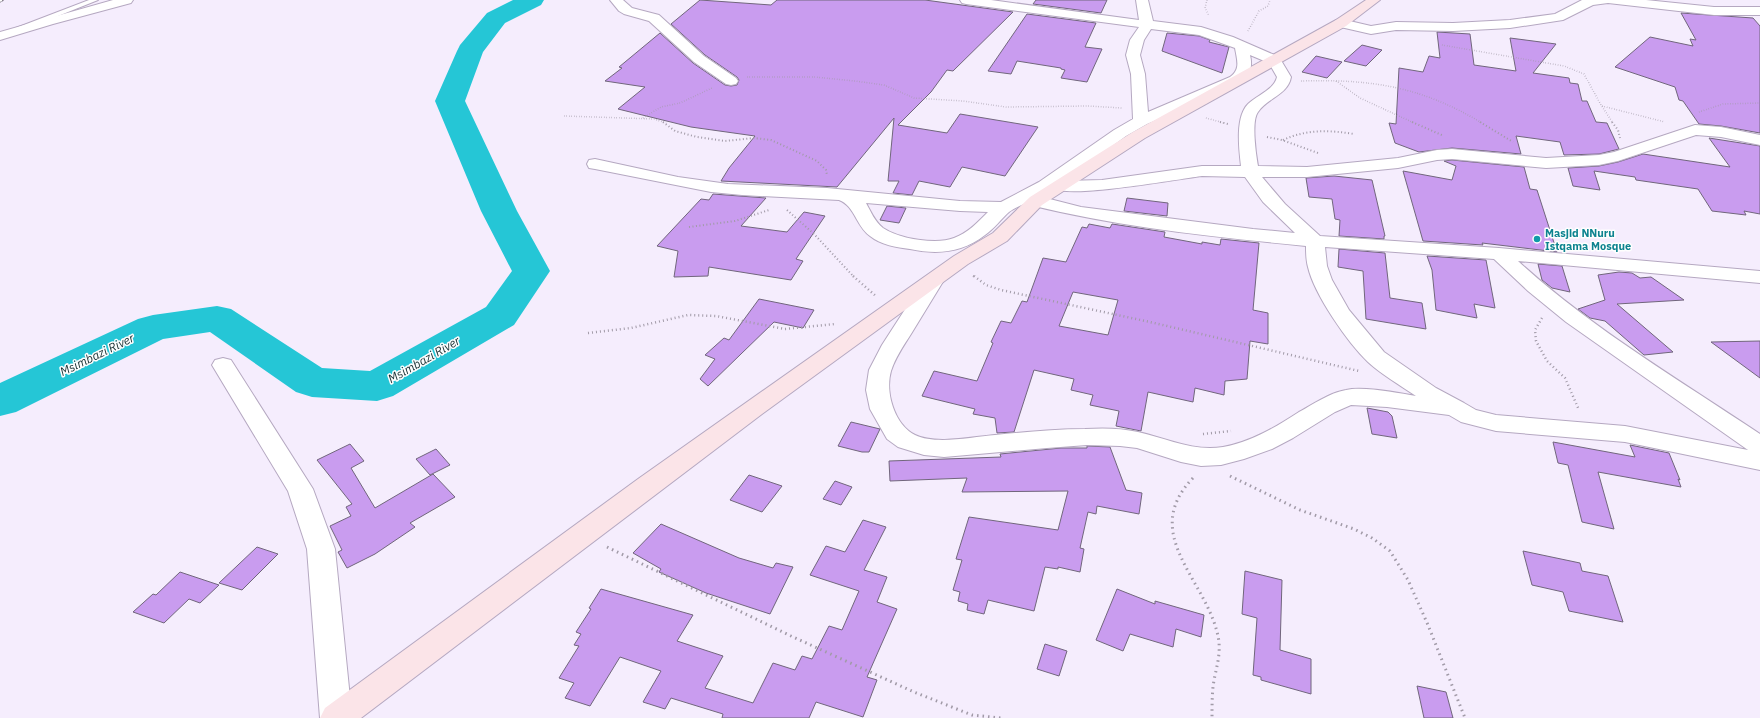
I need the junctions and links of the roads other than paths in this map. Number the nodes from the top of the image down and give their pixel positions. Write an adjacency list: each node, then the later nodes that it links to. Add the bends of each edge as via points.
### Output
1 (95, 0): 14 (lane)
2 (126, 0): 14 (street)
3 (616, 0): 18 (street, via 628,11 654,18 698,59)
4 (966, 0): 10 (street)
5 (1042, 0): 10 (street)
6 (1142, 0): 13 (street)
7 (1374, 0): 12 (street)
8 (1604, 0): 12 (street, via 1590,1 1558,17 1510,24 1396,26 1372,30)
9 (1611, 0): 11 (street, via 1714,11)
10 (1021, 8): 13 (street)
11 (1760, 11)
12 (1341, 23): 17 (street)
13 (1147, 24): 16 (street, via 1201,31); 19 (street, via 1134,47 1133,55 1138,74)
14 (16, 30): 15 (street)
15 (0, 36)
16 (1241, 46): 17 (street); 19 (street, via 1246,68 1242,75 1212,91)
17 (1274, 60): 22 (street, via 1282,71 1283,82 1249,113); 23 (street, via 1139,135)
18 (731, 81)
19 (1140, 115): 26 (street, via 1120,133 1045,186)
20 (1760, 140): 22 (street, via 1695,130 1599,160 1516,162 1452,154 1398,163 1307,172)
21 (596, 164): 24 (street, via 676,182 729,189)
22 (1251, 172): 23 (street, via 1202,171 1102,185); 27 (street, via 1290,219)
23 (1061, 186): 25 (street)
24 (841, 195): 26 (street, via 960,206); 26 (street, via 857,204 876,232 892,240 921,246 945,247 962,242 980,231)
25 (1036, 201): 27 (street, via 1081,212); 30 (street, via 1000,237 961,260)
26 (1004, 207)
27 (1315, 241): 28 (street); 32 (street, via 1317,266 1322,280 1340,312 1361,340 1376,357)
28 (1499, 254): 29 (street); 33 (street, via 1555,304 1655,376)
29 (1760, 278)
30 (934, 280): 32 (street, via 880,370 877,390 882,409 895,433 907,441 924,446 944,448 1047,439 1120,438 1137,440 1223,465 1235,453 1263,443 1327,406 1348,397 1387,399); 35 (street, via 747,412)
31 (223, 365): 35 (street, via 300,489 321,549)
32 (1456, 409): 34 (street, via 1496,423 1625,434)
33 (1760, 446)
34 (1760, 461)
35 (336, 718)

